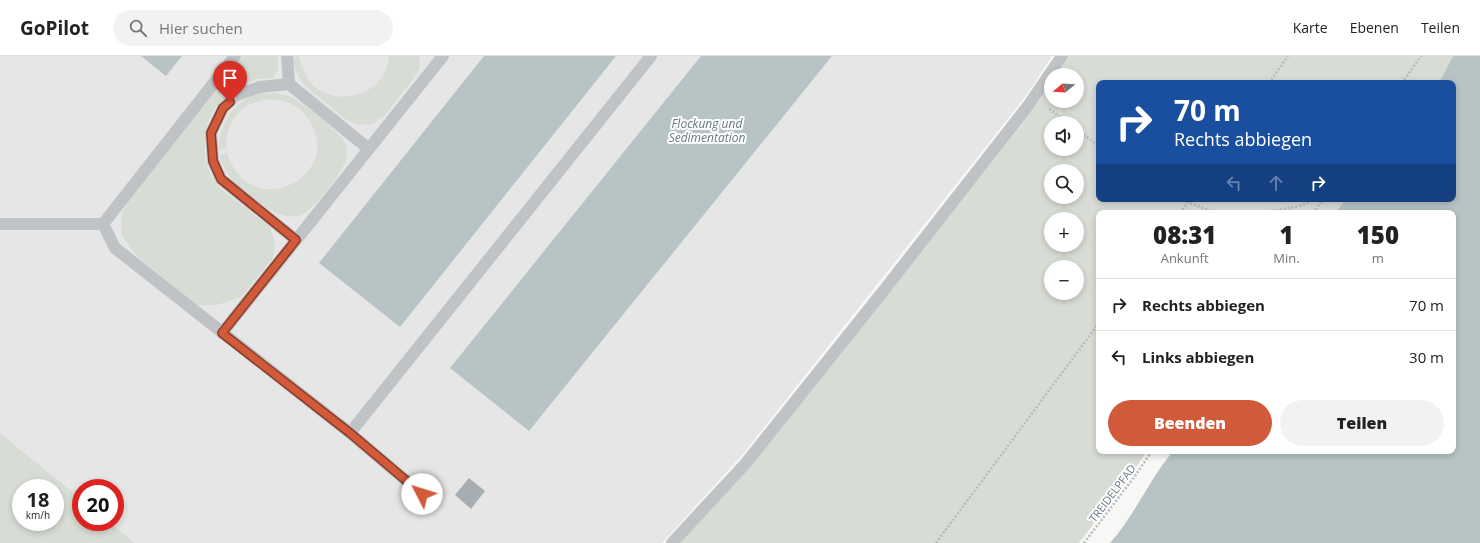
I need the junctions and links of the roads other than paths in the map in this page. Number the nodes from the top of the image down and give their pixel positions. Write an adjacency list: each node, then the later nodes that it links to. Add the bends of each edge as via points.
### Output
1 (235, 56): 9 (lane)
2 (287, 56): 6 (lane)
3 (443, 56): 7 (lane)
4 (651, 56): 12 (lane)
5 (1062, 56): 14 (lane, via 1034,98 882,294 746,463)
6 (289, 84): 7 (lane); 10 (lane, via 260,87 236,96 223,108 211,133 213,161 221,179)
7 (369, 149): 10 (lane)
8 (0, 224): 9 (lane)
9 (103, 224): 11 (lane, via 115,248)
10 (296, 240): 11 (lane)
11 (222, 333): 12 (lane)
12 (350, 433): 13 (lane)
13 (422, 494)
14 (672, 543)

